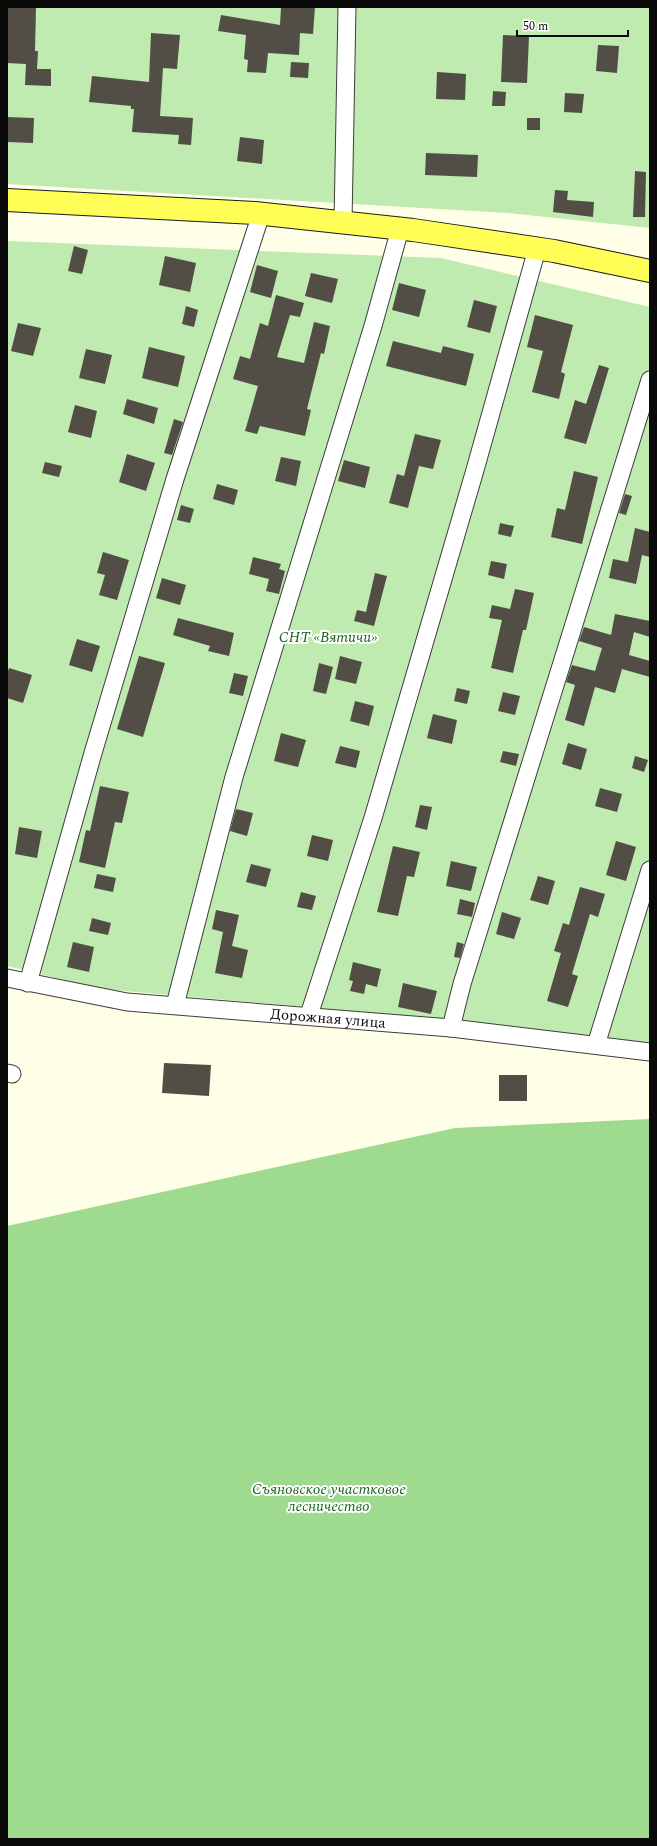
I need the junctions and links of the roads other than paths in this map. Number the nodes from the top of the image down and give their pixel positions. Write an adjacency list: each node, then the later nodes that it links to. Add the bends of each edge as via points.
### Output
1 (347, 7): 4 (street)
2 (7, 200): 3 (main road)
3 (261, 214): 4 (main road); 11 (street, via 175,479 95,745)
4 (343, 222): 5 (main road)
5 (400, 229): 6 (main road); 12 (street, via 373,326 234,776)
6 (537, 249): 7 (main road); 13 (street, via 375,811)
7 (650, 271)
8 (650, 380): 14 (street, via 462,984)
9 (650, 870): 15 (street)
10 (7, 978): 11 (street, Дорожная улица)
11 (28, 983): 12 (street, Дорожная улица, via 127,1002)
12 (175, 1005): 13 (street, Дорожная улица)
13 (309, 1015): 14 (street, Дорожная улица)
14 (451, 1028): 15 (street, Дорожная улица)
15 (596, 1045): 16 (street, Дорожная улица)
16 (650, 1052)

